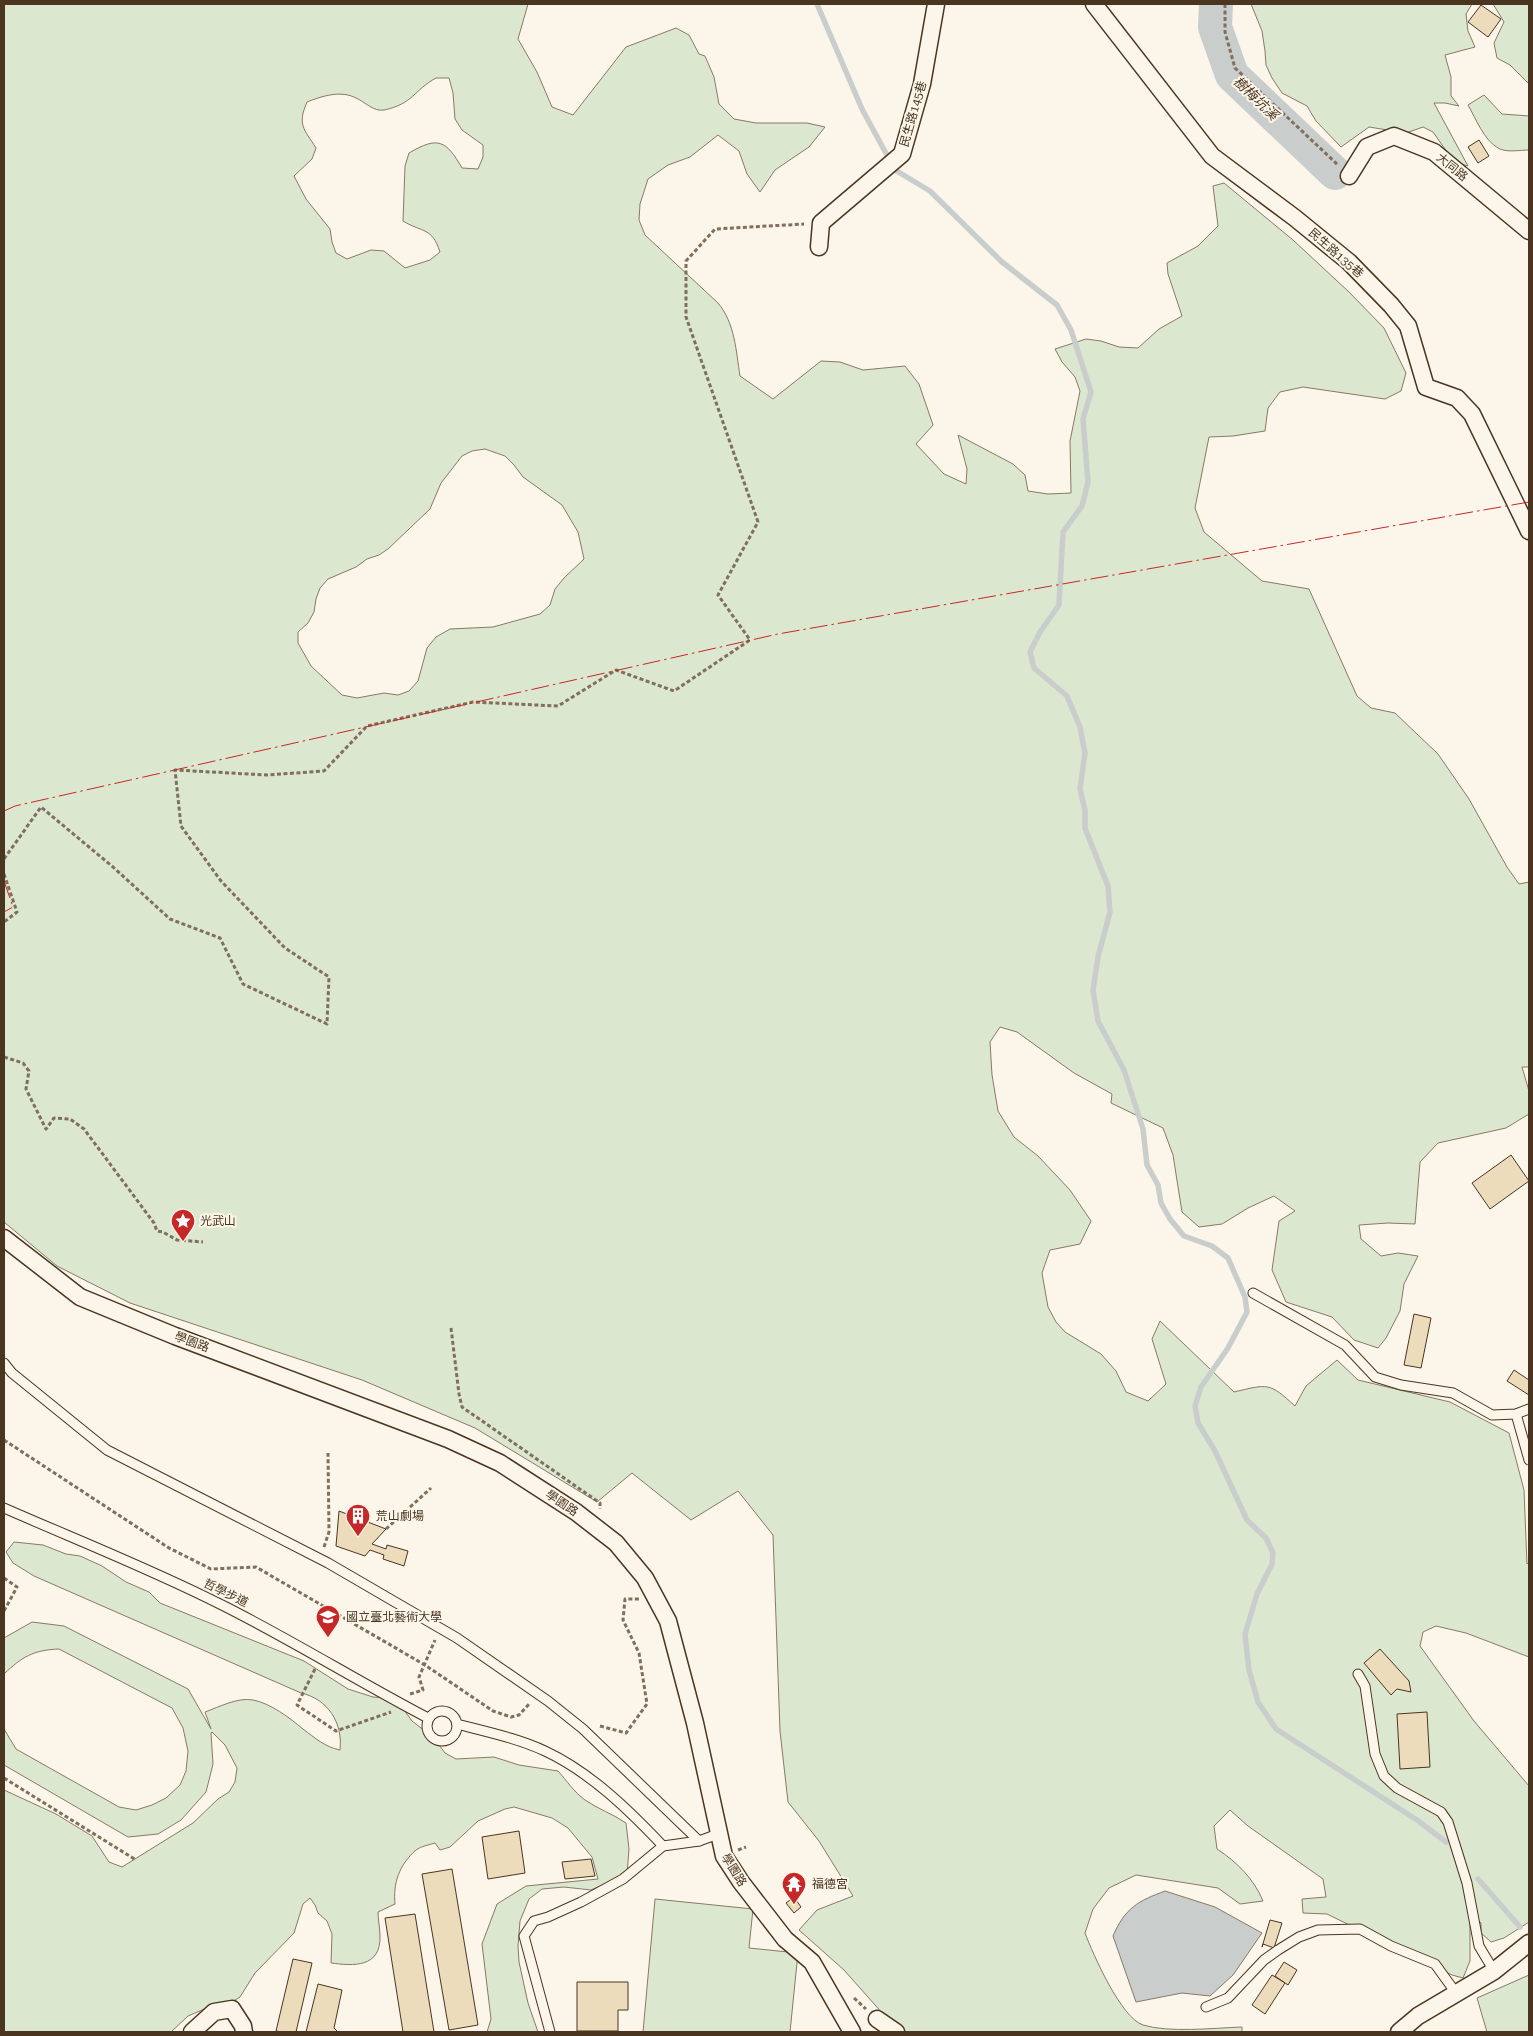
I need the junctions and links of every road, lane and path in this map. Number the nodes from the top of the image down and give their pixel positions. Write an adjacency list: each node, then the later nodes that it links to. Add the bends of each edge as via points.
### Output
1 (936, 4): 5 (street, 民生路145巷, via 922,84 902,154)
2 (1094, 4): 8 (street, 民生路135巷, via 1212,156 1349,262 1391,304 1408,326 1426,387 1456,398 1472,414)
3 (1225, 4): 4 (path, via 1225,32 1235,68)
4 (1349, 176): 6 (street, 大同路, via 1367,147 1394,136 1434,152)
5 (821, 223): 7 (street); 9 (path, via 715,229 686,261 686,317 758,522 718,595 750,640 674,691 616,670 558,706 473,702 367,726 324,771 267,774 175,770 181,826 220,881 285,948 329,977 327,1024 243,984 220,938 170,919 113,866 41,807)
6 (1529, 231)
7 (818, 247)
8 (1529, 531)
9 (4, 859)
10 (4, 874): 11 (path, via 17,912)
11 (4, 922)
12 (4, 1057): 14 (path, via 24,1063 29,1071 26,1089 46,1129 54,1118 70,1119 84,1129 157,1231 177,1240)
13 (4, 1238): 26 (street, 學園路, via 80,1297 448,1439 500,1463)
14 (202, 1242)
15 (1253, 1293): 19 (lane, via 1344,1345 1375,1377 1401,1385 1453,1393 1492,1414)
16 (451, 1328): 26 (path, via 462,1406 600,1503)
17 (4, 1363): 27 (lane, via 12,1374 107,1450)
18 (1529, 1409): 19 (lane)
19 (1516, 1414): 22 (lane)
20 (4, 1440): 33 (path, via 169,1548 211,1569 256,1567)
21 (328, 1453): 27 (path, via 329,1532)
22 (1529, 1460)
23 (431, 1488): 25 (path)
24 (4, 1508): 32 (lane, 哲學步道, via 222,1605)
25 (386, 1529)
26 (599, 1530): 41 (street, 學園路, via 616,1543 645,1578 668,1620 695,1723)
27 (319, 1559): 31 (lane)
28 (4, 1578): 30 (path, via 17,1587)
29 (635, 1593): 39 (path, via 639,1598 624,1599 623,1620 640,1653 647,1704 626,1733)
30 (4, 1611)
31 (440, 1628): 33 (path); 35 (lane)
32 (321, 1657): 36 (lane, 哲學步道); 36 (path, via 297,1705 336,1731 390,1714)
33 (425, 1665): 35 (path, via 493,1711 511,1717 519,1715); 36 (path, via 419,1677 423,1690 410,1693)
34 (1358, 1674): 46 (lane, via 1364,1686 1375,1754 1384,1776 1397,1788 1441,1812 1448,1822 1467,1883 1479,1946)
35 (537, 1694): 42 (lane, via 583,1729)
36 (401, 1703): 37 (lane, 哲學步道)
37 (428, 1718): 38 (lane, via 436,1711 445,1710 454,1715); 38 (lane, via 426,1727 430,1736 438,1741 448,1740 455,1734)
38 (458, 1724): 43 (lane, via 545,1751 575,1768)
39 (594, 1724)
40 (4, 1778): 44 (path)
41 (718, 1834): 42 (lane); 53 (street, 學園路, via 724,1856 736,1875 785,1939 812,1962)
42 (699, 1841): 43 (lane)
43 (663, 1846): 52 (lane, via 623,1879 534,1922 524,1936)
44 (136, 1860)
45 (1529, 1943): 46 (street)
46 (1494, 1971): 47 (street)
47 (1456, 1993): 48 (lane, via 1435,1964 1360,1929 1318,1930 1278,1950 1228,1998); 55 (street)
48 (1206, 2006)
49 (877, 2019): 54 (street)
50 (192, 2032): 51 (street, via 214,2012 232,2009)
51 (244, 2032)
52 (550, 2032)
53 (852, 2032)
54 (896, 2032)
55 (1399, 2032)

